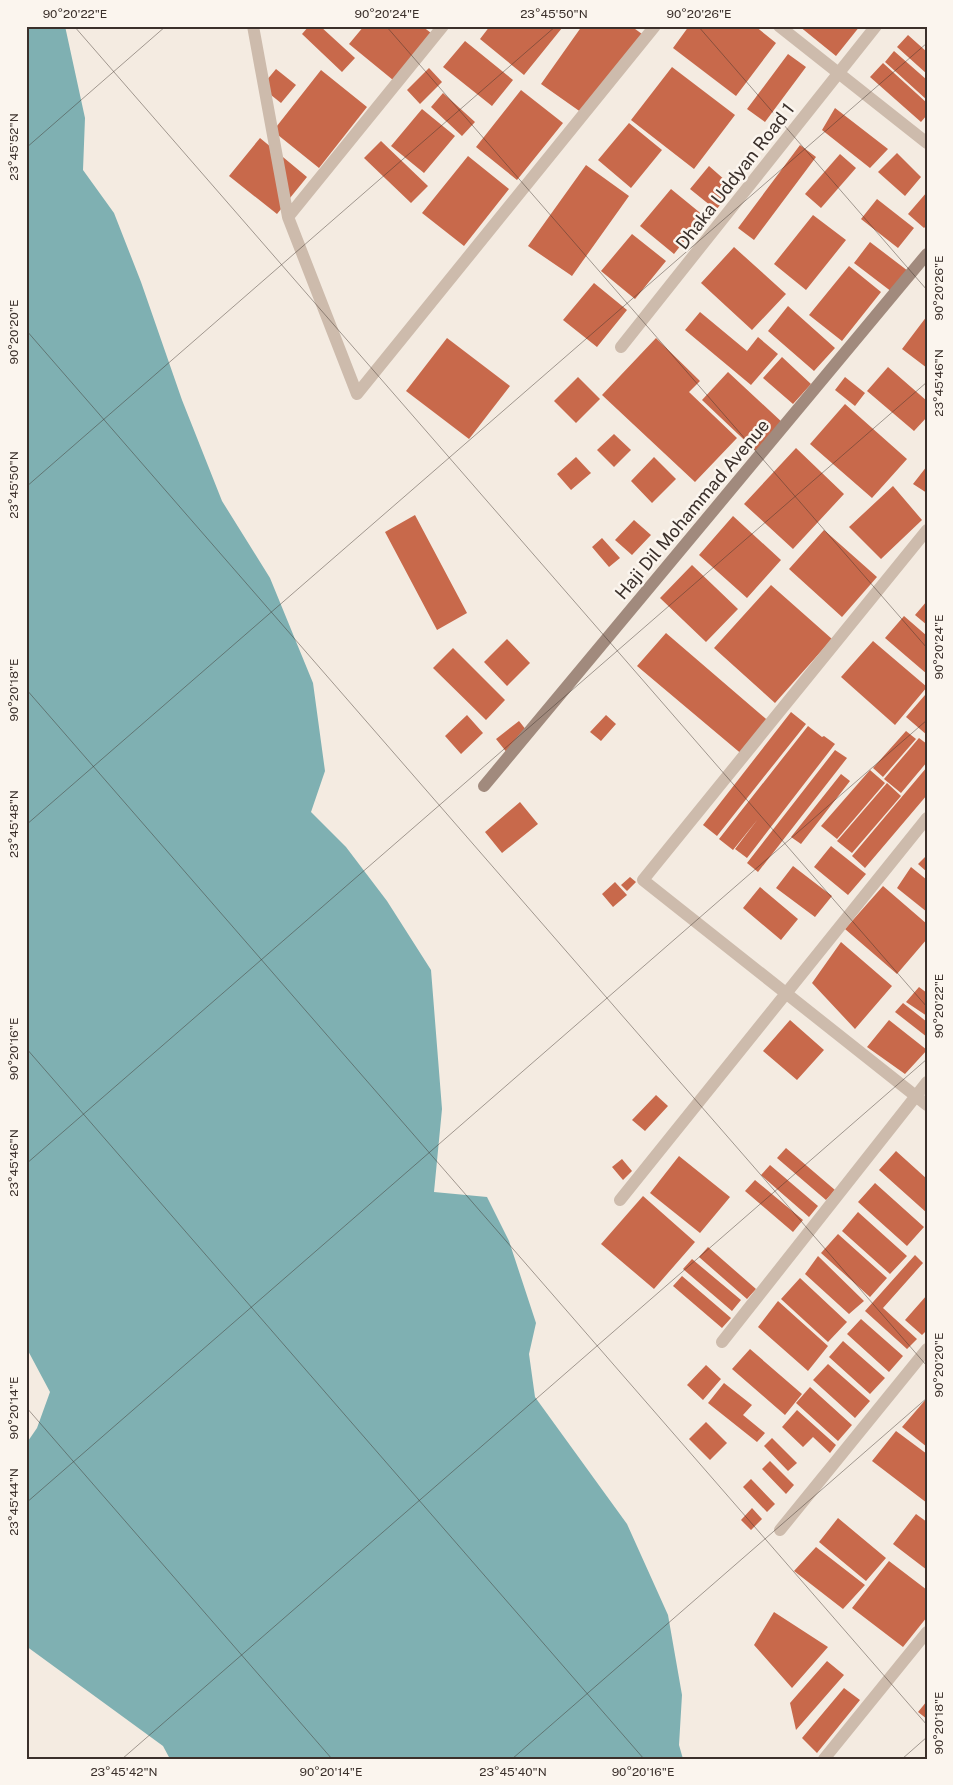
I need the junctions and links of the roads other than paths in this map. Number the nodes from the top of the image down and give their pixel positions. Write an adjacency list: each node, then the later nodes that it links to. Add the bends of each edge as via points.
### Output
1 (253, 26): 8 (street)
2 (443, 26): 8 (street)
3 (655, 26): 8 (street, via 357,394)
4 (779, 26): 6 (street)
5 (876, 26): 6 (street, Dhaka Uddyan Road 1)
6 (838, 73): 7 (street); 10 (street, Dhaka Uddyan Road 1)
7 (927, 143)
8 (288, 217)
9 (927, 254): 12 (street, Haji Dil Mohammad Avenue)
10 (621, 347)
11 (927, 530): 14 (street, via 643,880)
12 (484, 786)
13 (927, 818): 14 (street)
14 (786, 993): 16 (street); 18 (street)
15 (927, 1082): 16 (street)
16 (915, 1096): 17 (street); 19 (street)
17 (927, 1105)
18 (620, 1200)
19 (722, 1342)
20 (927, 1349): 21 (street)
21 (780, 1530)
22 (927, 1632): 23 (street)
23 (824, 1759)

